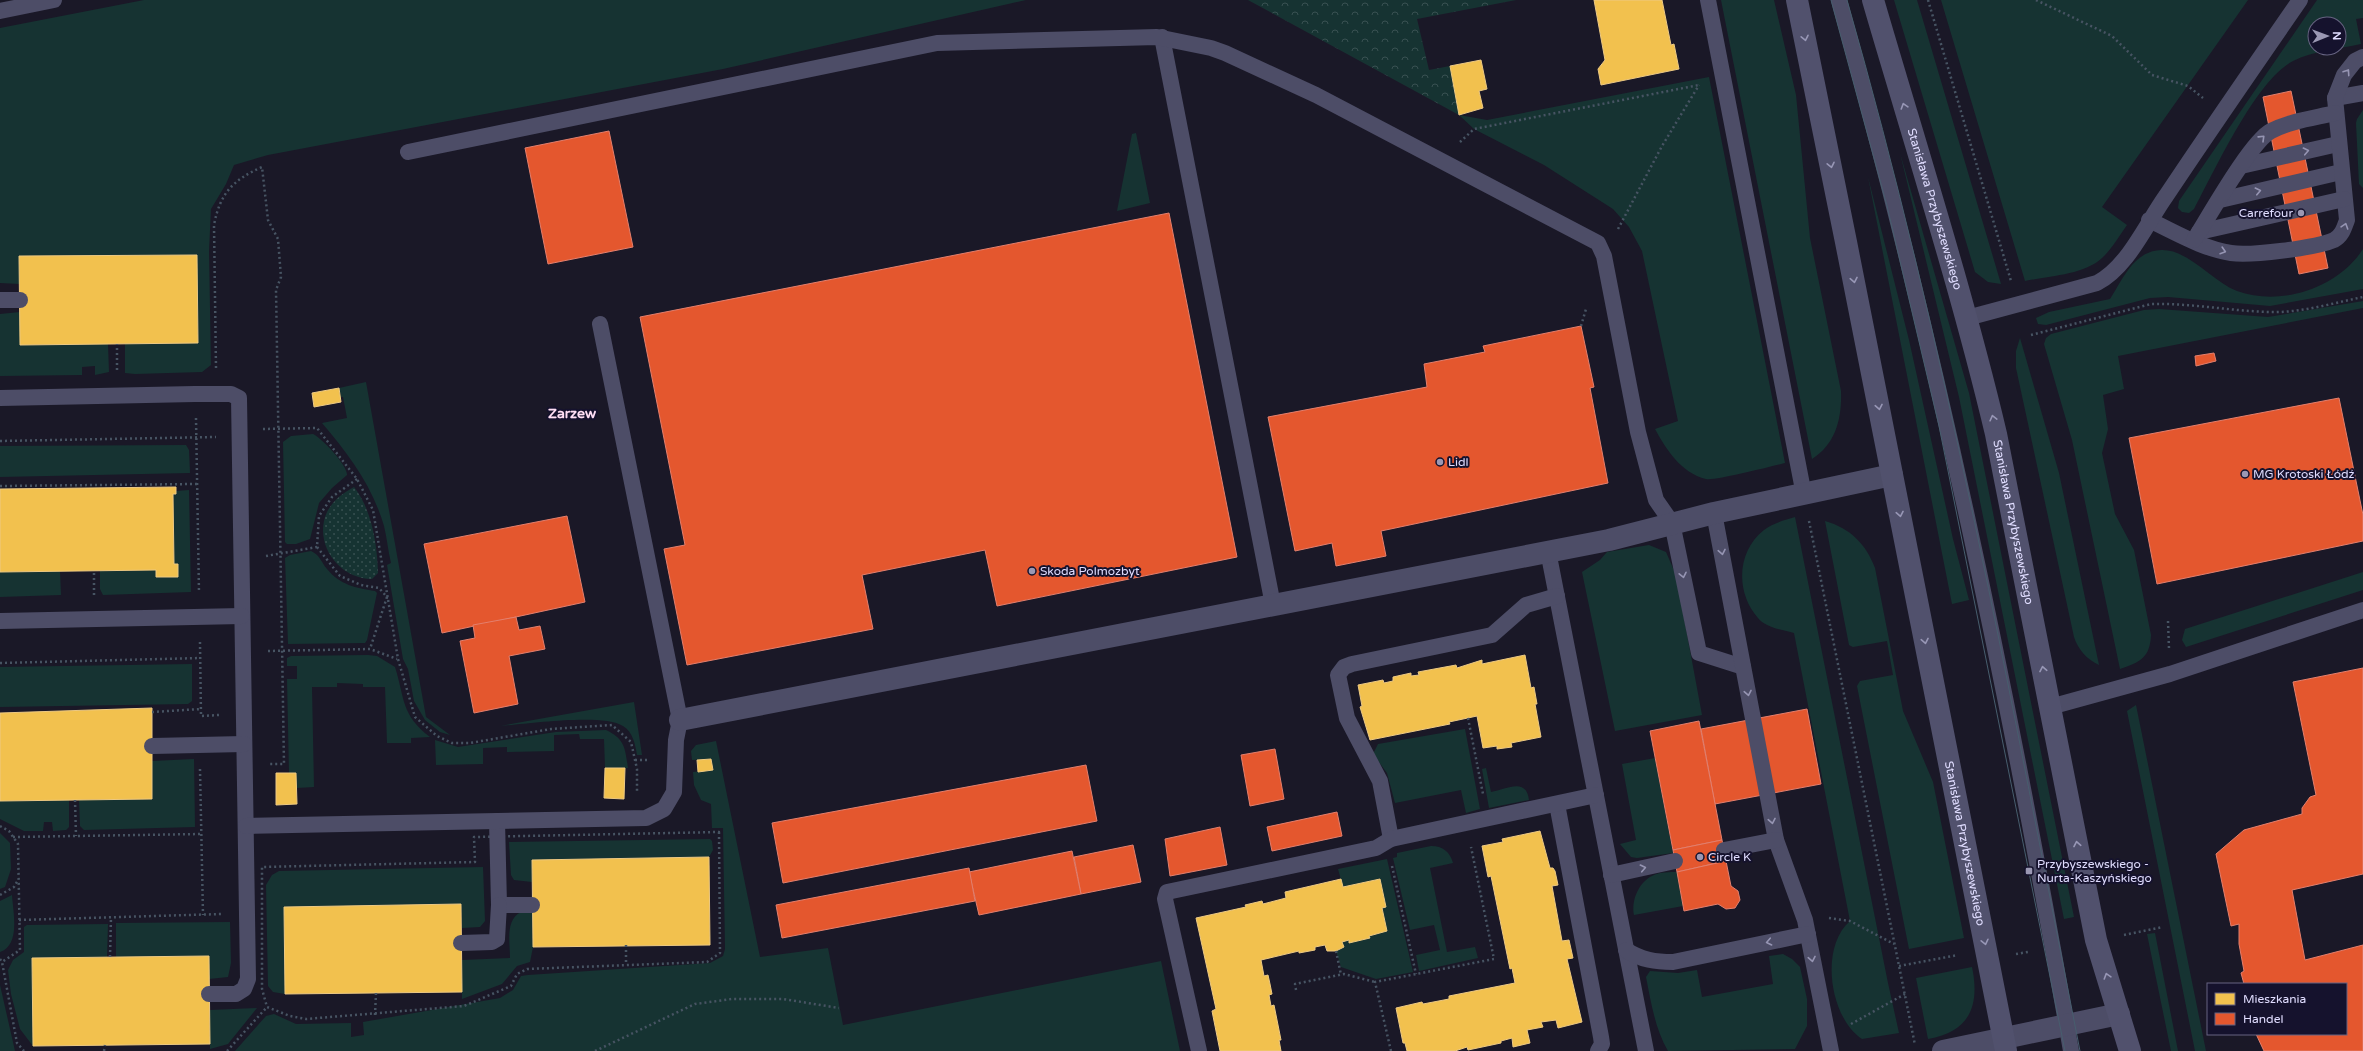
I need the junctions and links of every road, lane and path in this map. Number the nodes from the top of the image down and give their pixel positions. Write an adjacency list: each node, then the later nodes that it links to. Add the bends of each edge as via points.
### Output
1 (54, 0): 9 (lane)
2 (1708, 0): 12 (lane)
3 (1797, 0): 44 (main road, Stanisława Przybyszewskiego, one-way to 44)
4 (1839, 0): 133 (lane, via 1883,162 1943,408 1990,624)
5 (1873, 0): 32 (main road, Stanisława Przybyszewskiego, one-way to 5)
6 (1928, 0): 30 (path)
7 (2036, 0): 16 (path, via 2112,36 2152,75 2188,86)
8 (2300, 0): 16 (lane)
9 (0, 11)
10 (1162, 37): 18 (lane, via 937,43); 19 (lane, via 1225,53 1316,95); 59 (lane)
11 (2363, 57): 15 (lane, one-way to 11, via 2344,75 2355,61)
12 (1724, 80): 13 (path); 48 (lane)
13 (1699, 85): 19 (path, via 1474,129); 26 (path, via 1662,146)
14 (2363, 93): 15 (lane)
15 (2335, 106): 17 (lane); 20 (lane, one-way to 15, via 2254,146 2270,131)
16 (2222, 114): 24 (lane)
17 (2338, 144): 20 (lane, one-way to 17); 21 (lane)
18 (408, 152)
19 (1441, 161): 26 (lane, via 1598,243)
20 (2241, 166): 23 (lane)
21 (2341, 172): 22 (lane); 23 (lane, one-way to 21)
22 (2344, 199): 25 (lane); 25 (lane, one-way to 22, via 2232,254 2285,251 2334,240 2342,233 2347,220)
23 (2220, 200): 25 (lane)
24 (2149, 220): 25 (lane); 30 (lane, via 2121,265 2110,276 2097,283)
25 (2196, 236)
26 (1604, 256): 50 (lane, via 1642,445 1656,500)
27 (2363, 297): 35 (path, via 2288,312 2151,304)
28 (0, 300): 29 (lane)
29 (20, 300)
30 (2019, 304): 32 (lane)
31 (1586, 309): 34 (path)
32 (1967, 318): 71 (main road, Stanisława Przybyszewskiego, one-way to 32, via 1996,434)
33 (600, 324): 75 (lane)
34 (1581, 326)
35 (2031, 335)
36 (117, 344): 37 (path)
37 (117, 372)
38 (195, 394): 39 (lane); 40 (path, via 195,378 210,376 218,366 214,224 217,209 229,188 245,175 262,167 268,220 278,239 281,277 276,290); 41 (lane, via 231,394 239,398); 42 (path)
39 (0, 398)
40 (279, 429): 41 (path); 45 (path, via 317,428); 53 (path)
41 (239, 430): 42 (path, via 218,437); 54 (lane)
42 (196, 438): 43 (path); 46 (path)
43 (0, 441)
44 (1892, 475): 48 (street); 135 (main road, Stanisława Przybyszewskiego, one-way to 135)
45 (357, 478): 51 (path, via 332,497 319,516); 57 (path, via 373,510)
46 (197, 484): 47 (path); 62 (path)
47 (0, 486)
48 (1804, 495): 49 (street); 113 (path)
49 (1714, 514): 50 (street); 70 (lane, one-way to 70)
50 (1672, 523): 52 (street, via 1609,540); 70 (lane, one-way to 70, via 1699,653)
51 (317, 547): 53 (path); 57 (path, via 340,576 361,585 379,588)
52 (1548, 551): 56 (lane); 59 (street)
53 (280, 553): 54 (path); 65 (path)
54 (242, 560): 61 (lane)
55 (94, 571): 58 (path)
56 (1557, 596): 83 (lane); 95 (lane, via 1526,605 1492,635 1352,664 1344,667 1338,675 1347,718 1378,775)
57 (387, 597): 64 (path); 68 (path)
58 (94, 599)
59 (1273, 605): 75 (street)
60 (2363, 610): 71 (lane, via 2157,678)
61 (242, 616): 62 (lane); 66 (lane)
62 (200, 618): 63 (lane); 67 (path)
63 (0, 621)
64 (370, 649): 65 (path); 68 (path)
65 (283, 650): 66 (path); 82 (path, via 284,764 269,764)
66 (243, 651): 77 (lane)
67 (200, 658): 69 (path); 72 (path)
68 (398, 659): 79 (path, via 416,717 437,736 452,743 470,743 551,729 612,725 631,742)
69 (0, 662)
70 (1743, 666): 96 (lane, one-way to 96)
71 (2050, 707): 131 (main road, Stanisława Przybyszewskiego, one-way to 71, via 2096,940)
72 (201, 709): 73 (path); 76 (path, via 201,716 221,715)
73 (152, 712)
74 (1468, 718): 87 (path)
75 (680, 720): 86 (lane, via 676,740 674,792 664,809 646,818)
76 (222, 744): 77 (lane); 78 (lane)
77 (244, 744): 90 (lane)
78 (152, 746)
79 (635, 760): 80 (path); 86 (path)
80 (653, 760)
81 (200, 766): 91 (path)
82 (269, 772)
83 (1596, 795): 85 (lane); 101 (lane)
84 (75, 800): 93 (path)
85 (1557, 804): 87 (lane); 143 (lane, via 1601,1037 1602,1044)
86 (636, 818): 88 (lane); 92 (path)
87 (1487, 818): 95 (lane)
88 (497, 821): 90 (lane); 104 (lane)
89 (0, 826): 94 (path)
90 (246, 826): 106 (lane)
91 (201, 834): 93 (path); 107 (path)
92 (636, 834)
93 (76, 836): 94 (path)
94 (13, 837): 102 (path, via 18,844)
95 (1391, 839): 141 (lane, via 1376,848 1167,892 1165,899)
96 (1776, 840): 98 (lane); 110 (lane)
97 (1469, 841): 122 (path, via 1494,959)
98 (1724, 850)
99 (1675, 861): 101 (lane, one-way to 99)
100 (1392, 864): 122 (path)
101 (1611, 875): 114 (lane)
102 (18, 880): 103 (path, via 14,887); 109 (path)
103 (0, 895)
104 (499, 905): 105 (lane); 111 (lane, via 497,939 492,942)
105 (532, 905)
106 (254, 913): 107 (path); 127 (lane, via 248,979 244,989 236,994)
107 (203, 915): 108 (path)
108 (111, 917): 109 (path); 117 (path)
109 (19, 920): 119 (path, via 20,950)
110 (1806, 927): 113 (path, via 1838,919 1850,922); 114 (lane, one-way to 114, via 1673,962 1651,961 1634,956); 136 (lane, one-way to 136)
111 (461, 943)
112 (626, 945): 120 (path)
113 (1895, 945): 121 (path)
114 (1626, 950): 144 (lane)
115 (1336, 952): 123 (path)
116 (1961, 954): 121 (path)
117 (110, 957)
118 (0, 959): 119 (path)
119 (2, 962): 137 (path, via 17,1043)
120 (626, 966)
121 (1899, 966): 128 (path)
122 (1416, 974): 124 (path)
123 (1341, 975): 124 (path); 125 (path, via 1295,984)
124 (1375, 982): 142 (path)
125 (1296, 990)
126 (376, 993): 132 (path)
127 (209, 994)
128 (1905, 994): 136 (path, via 1852,1023 1842,1032); 145 (path)
129 (267, 1007): 139 (path)
130 (839, 1008): 140 (path, via 783,999 732,999 695,1004)
131 (2119, 1014): 133 (street); 148 (main road, Stanisława Przybyszewskiego)
132 (375, 1015)
133 (2067, 1025): 135 (street); 147 (lane)
134 (105, 1045): 138 (path)
135 (2005, 1045): 146 (street)
136 (1831, 1050)
137 (24, 1051)
138 (104, 1051)
139 (227, 1051)
140 (595, 1051)
141 (1199, 1051)
142 (1391, 1051)
143 (1598, 1051)
144 (1646, 1051)
145 (1916, 1051)
146 (1943, 1051)
147 (2071, 1051)
148 (2130, 1051)

